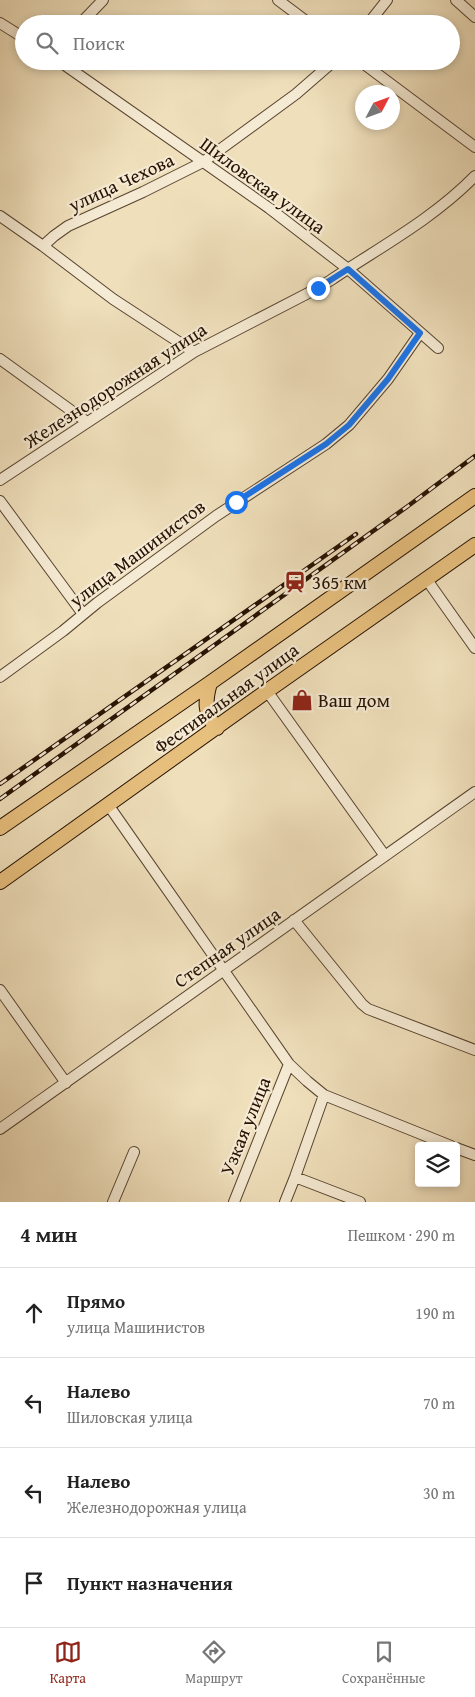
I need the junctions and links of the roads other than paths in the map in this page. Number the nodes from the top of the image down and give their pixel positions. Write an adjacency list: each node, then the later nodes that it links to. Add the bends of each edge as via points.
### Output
1 (103, 0): 5 (street)
2 (278, 0): 6 (street)
3 (387, 0): 7 (street)
4 (456, 0): 8 (street)
5 (89, 15)
6 (298, 15)
7 (375, 15)
8 (475, 17)
9 (0, 23): 10 (street)
10 (15, 32)
11 (72, 70): 15 (street, Шиловская улица)
12 (324, 70): 15 (street, улица Чехова)
13 (372, 70): 14 (street)
14 (475, 147)
15 (203, 162): 18 (street, улица Чехова, via 68,226); 19 (street, Шиловская улица)
16 (475, 176): 19 (street, Железнодорожная улица, via 418,224)
17 (0, 216): 18 (street)
18 (43, 246): 22 (street, via 113,299)
19 (348, 269): 20 (street, Шиловская улица); 22 (street, Железнодорожная улица)
20 (420, 333): 21 (street, Шиловская улица); 30 (street, улица Машинистов, via 388,379 349,425 326,444 227,508)
21 (438, 348)
22 (194, 352): 24 (street, Железнодорожная улица)
23 (0, 359): 24 (street)
24 (87, 422): 25 (street, Железнодорожная улица)
25 (0, 480)
26 (475, 496): 33 (main road, Фестивальная улица)
27 (0, 502): 30 (street)
28 (475, 545): 29 (main road, Фестивальная улица)
29 (427, 580): 31 (street); 34 (main road, Фестивальная улица)
30 (83, 614): 32 (street, улица Машинистов)
31 (475, 648)
32 (0, 677)
33 (210, 683): 35 (main road, via 206,706 208,717); 38 (main road, Фестивальная улица)
34 (267, 691): 35 (main road, Фестивальная улица); 39 (street)
35 (217, 728): 37 (main road, Фестивальная улица)
36 (475, 792): 39 (street, Степная улица)
37 (109, 806): 40 (main road, Фестивальная улица); 42 (street)
38 (0, 828)
39 (385, 856): 41 (street, Степная улица)
40 (0, 882)
41 (294, 920): 42 (street, Степная улица); 44 (street, via 368,1009)
42 (225, 970): 45 (street); 46 (street, Степная улица)
43 (0, 990): 46 (street)
44 (475, 1050)
45 (290, 1064): 47 (street); 55 (street, Узкая улица)
46 (66, 1083): 48 (street, Степная улица)
47 (324, 1095): 49 (street); 53 (street)
48 (0, 1129)
49 (441, 1142)
50 (460, 1150): 52 (street)
51 (134, 1152): 54 (street)
52 (475, 1156)
53 (295, 1177): 56 (street); 57 (street)
54 (113, 1202)
55 (234, 1202)
56 (285, 1202)
57 (360, 1202)

